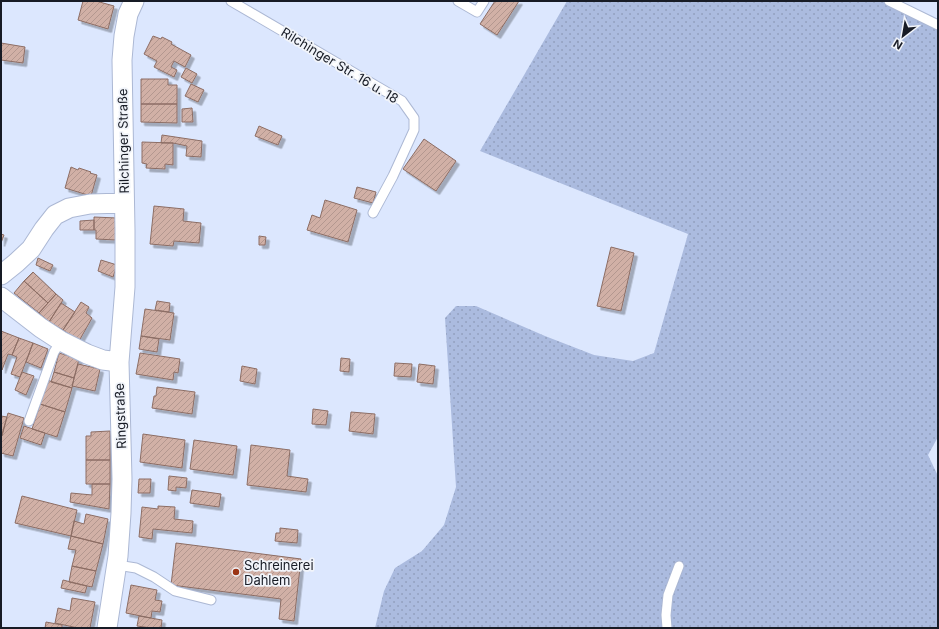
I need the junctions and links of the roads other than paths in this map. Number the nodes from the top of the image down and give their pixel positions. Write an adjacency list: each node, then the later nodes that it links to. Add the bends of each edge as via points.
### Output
1 (134, 1): 7 (street, Rilchinger Straße, via 128,14 122,60)
2 (231, 1): 8 (lane, Rilchinger Str. 16 u. 18, via 402,101 414,118 414,130)
3 (458, 1): 4 (lane, via 477,12)
4 (484, 1)
5 (889, 1): 6 (lane)
6 (938, 25)
7 (124, 203): 9 (street, Rilchinger Straße, via 83,205 55,215 31,249); 12 (street, Ringstraße, via 125,287)
8 (373, 213)
9 (1, 275)
10 (1, 297): 11 (street)
11 (61, 341): 12 (street, via 103,360); 13 (lane, via 54,352)
12 (119, 362): 14 (street, Ringstraße, via 122,479)
13 (29, 421)
14 (116, 565): 16 (lane, via 136,568 175,590); 17 (street, Ringstraße)
15 (679, 566): 18 (lane, via 668,595)
16 (211, 600)
17 (108, 628)
18 (667, 628)

